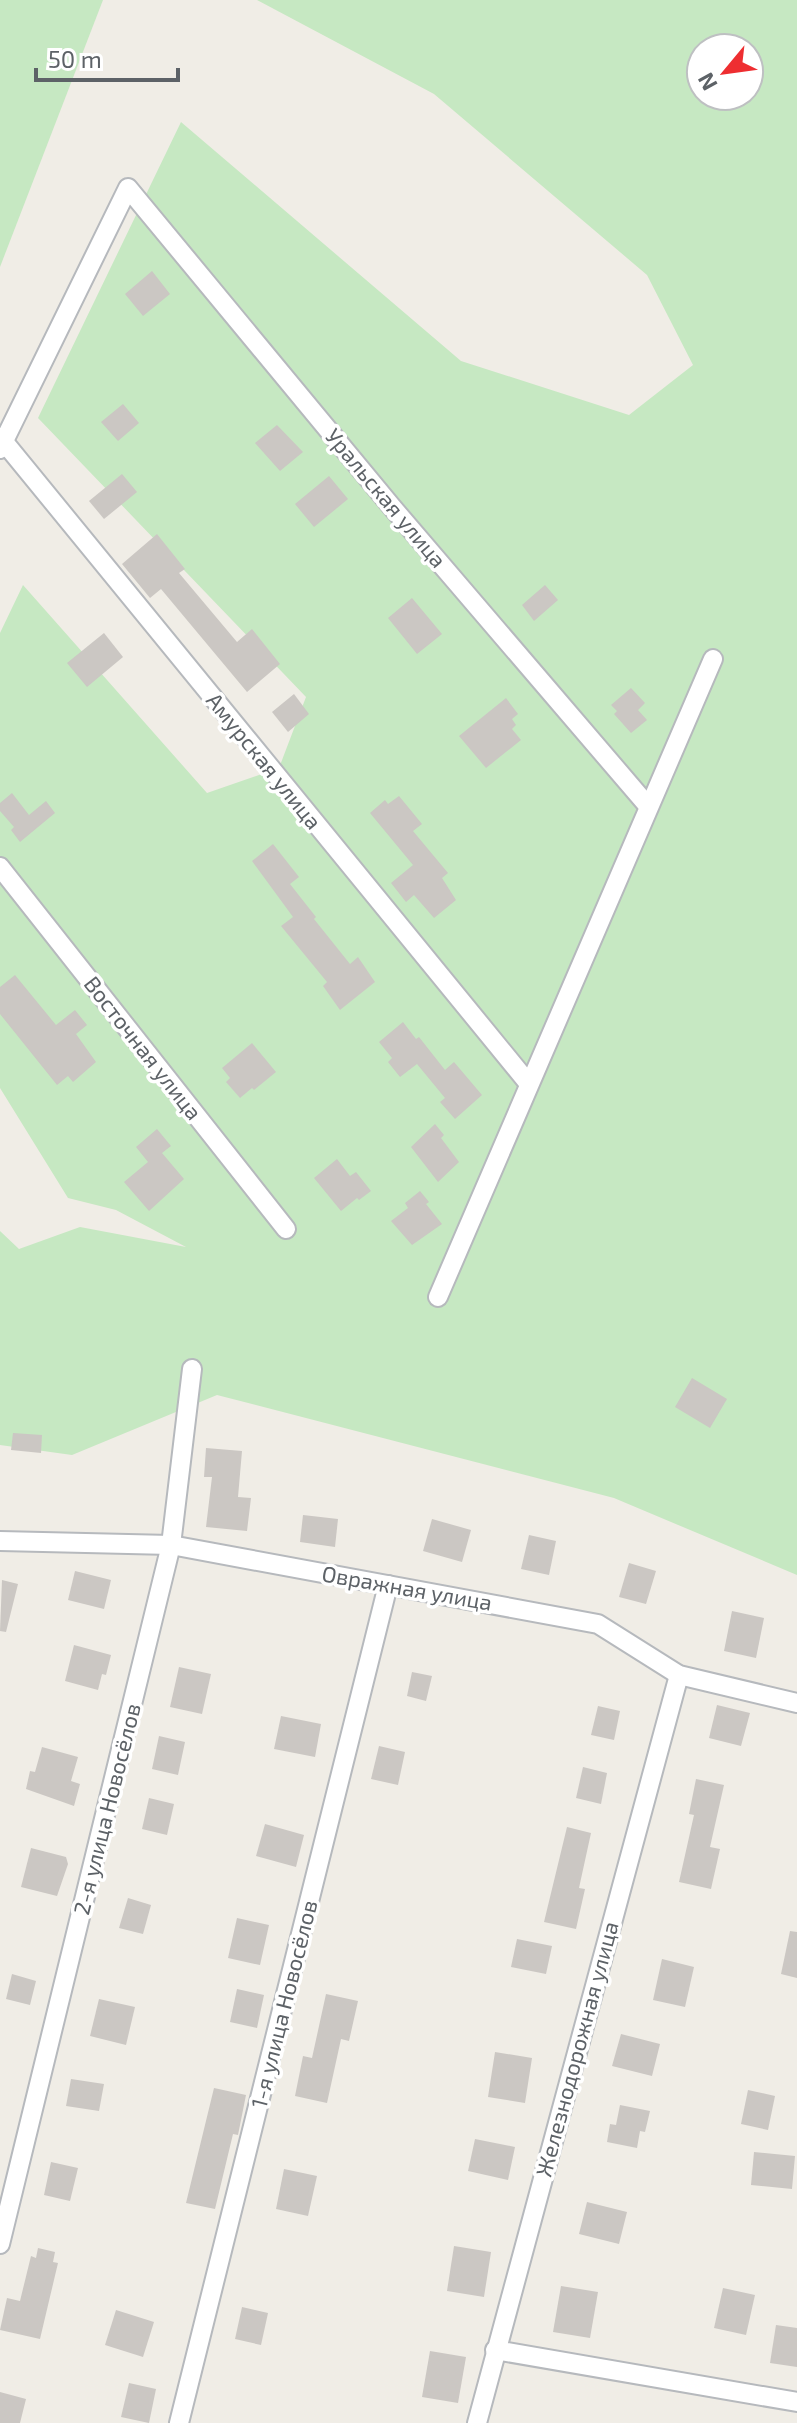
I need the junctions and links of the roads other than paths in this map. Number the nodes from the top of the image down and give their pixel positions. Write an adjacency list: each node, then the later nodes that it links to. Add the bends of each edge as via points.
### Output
1 (1, 442): 3 (street, Уральская улица, via 128,188); 5 (street, Амурская улица)
2 (713, 659): 3 (street)
3 (648, 806): 5 (street)
4 (0, 867): 6 (street, Восточная улица)
5 (529, 1084): 7 (street)
6 (286, 1229)
7 (438, 1297)
8 (192, 1369): 10 (street, 2-я улица Новосёлов)
9 (0, 1541): 10 (street, Овражная улица)
10 (171, 1545): 11 (street, Овражная улица); 14 (street, 2-я улица Новосёлов)
11 (388, 1585): 12 (street, Овражная улица, via 598,1624); 17 (street, 1-я улица Новосёлов)
12 (679, 1675): 13 (street, Овражная улица); 15 (street, Железнодорожная улица)
13 (797, 1703)
14 (0, 2244)
15 (495, 2350): 16 (street); 18 (street, Железнодорожная улица)
16 (797, 2402)
17 (179, 2423)
18 (477, 2423)

